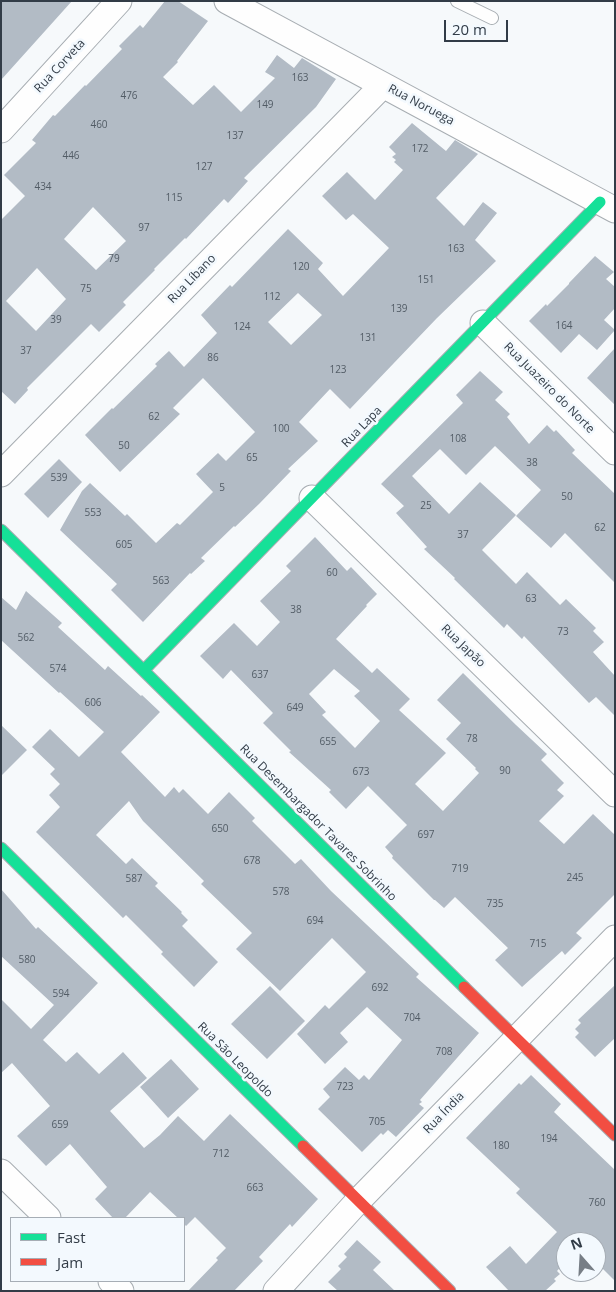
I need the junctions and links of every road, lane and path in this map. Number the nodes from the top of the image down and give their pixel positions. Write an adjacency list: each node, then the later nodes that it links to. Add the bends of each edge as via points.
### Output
1 (119, 1): 6 (street, Rua Corveta)
2 (227, 1): 5 (street, Rua Noruega)
3 (457, 1): 4 (lane)
4 (492, 18)
5 (383, 85): 7 (street, Rua Noruega); 10 (street, Rua Líbano)
6 (1, 130)
7 (608, 206): 8 (street, Rua Lapa)
8 (483, 323): 9 (street, Rua Juazeiro do Norte); 11 (street, Rua Lapa)
9 (615, 452)
10 (1, 474)
11 (312, 498): 13 (street, Rua Lapa); 14 (street, Rua Japão)
12 (1, 530): 13 (street, Rua Desembargador Tavares Sobrinho)
13 (144, 670): 17 (street, Rua Desembargador Tavares Sobrinho)
14 (615, 794)
15 (1, 848): 20 (street, Rua São Leopoldo)
16 (615, 938): 17 (street, Rua Índia)
17 (517, 1038): 18 (street, Rua Desembargador Tavares Sobrinho); 20 (street, Rua Índia)
18 (615, 1135)
19 (1, 1172): 21 (street)
20 (358, 1201): 24 (street, Rua Índia); 25 (street, Rua São Leopoldo)
21 (47, 1217)
22 (112, 1282): 23 (street)
23 (121, 1291)
24 (276, 1291)
25 (450, 1291)

